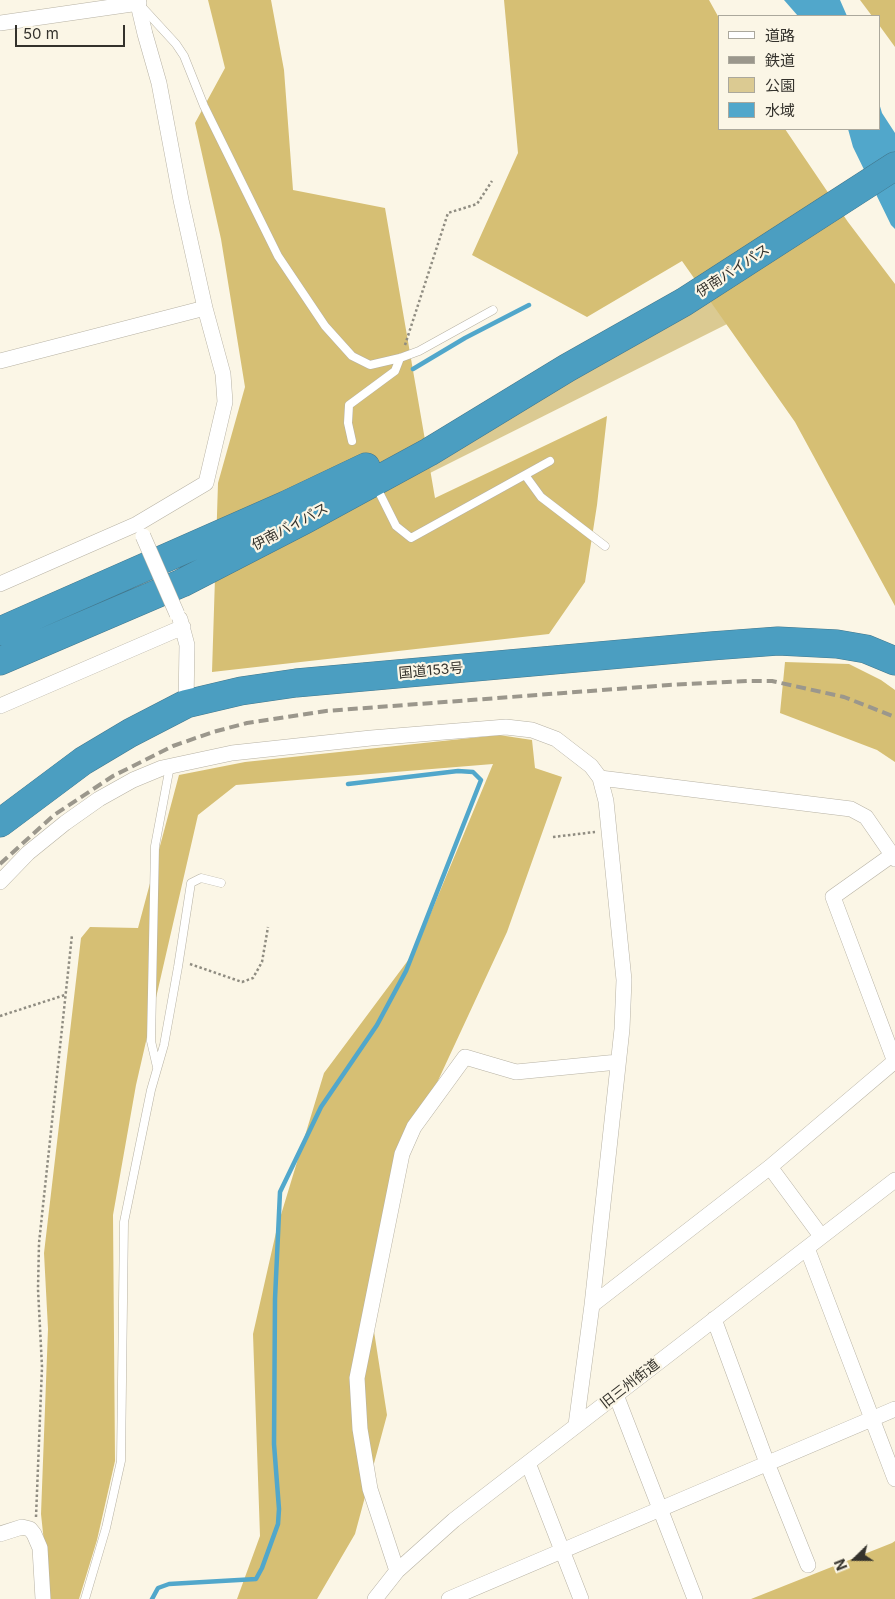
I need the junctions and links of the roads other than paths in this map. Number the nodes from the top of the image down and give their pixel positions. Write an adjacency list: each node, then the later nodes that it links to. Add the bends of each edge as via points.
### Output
1 (138, 2): 2 (street); 4 (street, via 159,83); 6 (lane, via 184,56 204,106 278,256 325,326 352,356 370,365)
2 (0, 23)
3 (895, 166): 8 (highway, 伊南バイパス, via 684,302)
4 (205, 308): 7 (street); 13 (street, via 223,374 225,402 206,483)
5 (493, 310): 6 (lane)
6 (400, 358): 9 (lane, via 395,371 349,405)
7 (0, 361)
8 (567, 368): 17 (highway, 伊南バイパス, via 286,504); 18 (highway, 伊南バイパス, via 429,452 304,520 182,583)
9 (352, 441)
10 (550, 461): 11 (lane)
11 (525, 475): 12 (lane, via 411,538 396,526); 14 (lane, via 541,497)
12 (378, 490)
13 (140, 530): 15 (street); 16 (street, bridge)
14 (605, 546)
15 (0, 584)
16 (180, 621): 20 (street, via 187,645); 21 (street)
17 (0, 632)
18 (0, 661)
19 (895, 661): 20 (highway, 国道153号, via 866,649 837,644 778,641 296,683 241,690)
20 (186, 704): 24 (highway, 国道153号, via 83,761)
21 (0, 706)
22 (170, 766): 23 (street, via 232,753 506,727 532,730 556,739 591,766); 26 (street, via 133,780 65,822); 30 (lane, via 155,846 151,1042)
23 (600, 778): 25 (street, via 851,809 866,816); 29 (street, via 606,801 624,980)
24 (0, 823)
25 (892, 851): 28 (street, via 833,897)
26 (0, 882)
27 (221, 883): 30 (lane, via 201,878 191,883)
28 (895, 1061): 31 (street)
29 (618, 1062): 35 (street); 48 (street, via 516,1072 465,1057 414,1127 402,1154 357,1378 360,1429 370,1488)
30 (157, 1070): 50 (lane, via 124,1222 121,1461)
31 (770, 1167): 33 (street); 35 (street)
32 (895, 1180): 33 (street, 旧三州街道)
33 (821, 1236): 34 (street, 旧三州街道)
34 (807, 1248): 36 (street, 旧三州街道); 39 (street)
35 (592, 1305): 40 (street)
36 (714, 1319): 37 (street, 旧三州街道); 42 (street)
37 (616, 1395): 40 (street, 旧三州街道); 44 (street)
38 (895, 1409): 39 (street)
39 (872, 1419): 42 (street); 43 (street)
40 (576, 1425): 41 (street, 旧三州街道)
41 (528, 1463): 46 (street); 48 (street, 旧三州街道, via 454,1520)
42 (767, 1463): 44 (street); 47 (street)
43 (895, 1479)
44 (661, 1510): 46 (street); 54 (street)
45 (0, 1534): 49 (street, via 22,1527 30,1529 40,1548)
46 (563, 1551): 52 (street); 53 (street)
47 (808, 1564)
48 (397, 1571): 51 (street, 旧三州街道)
49 (43, 1599)
50 (85, 1599)
51 (374, 1599)
52 (449, 1599)
53 (581, 1599)
54 (695, 1599)

